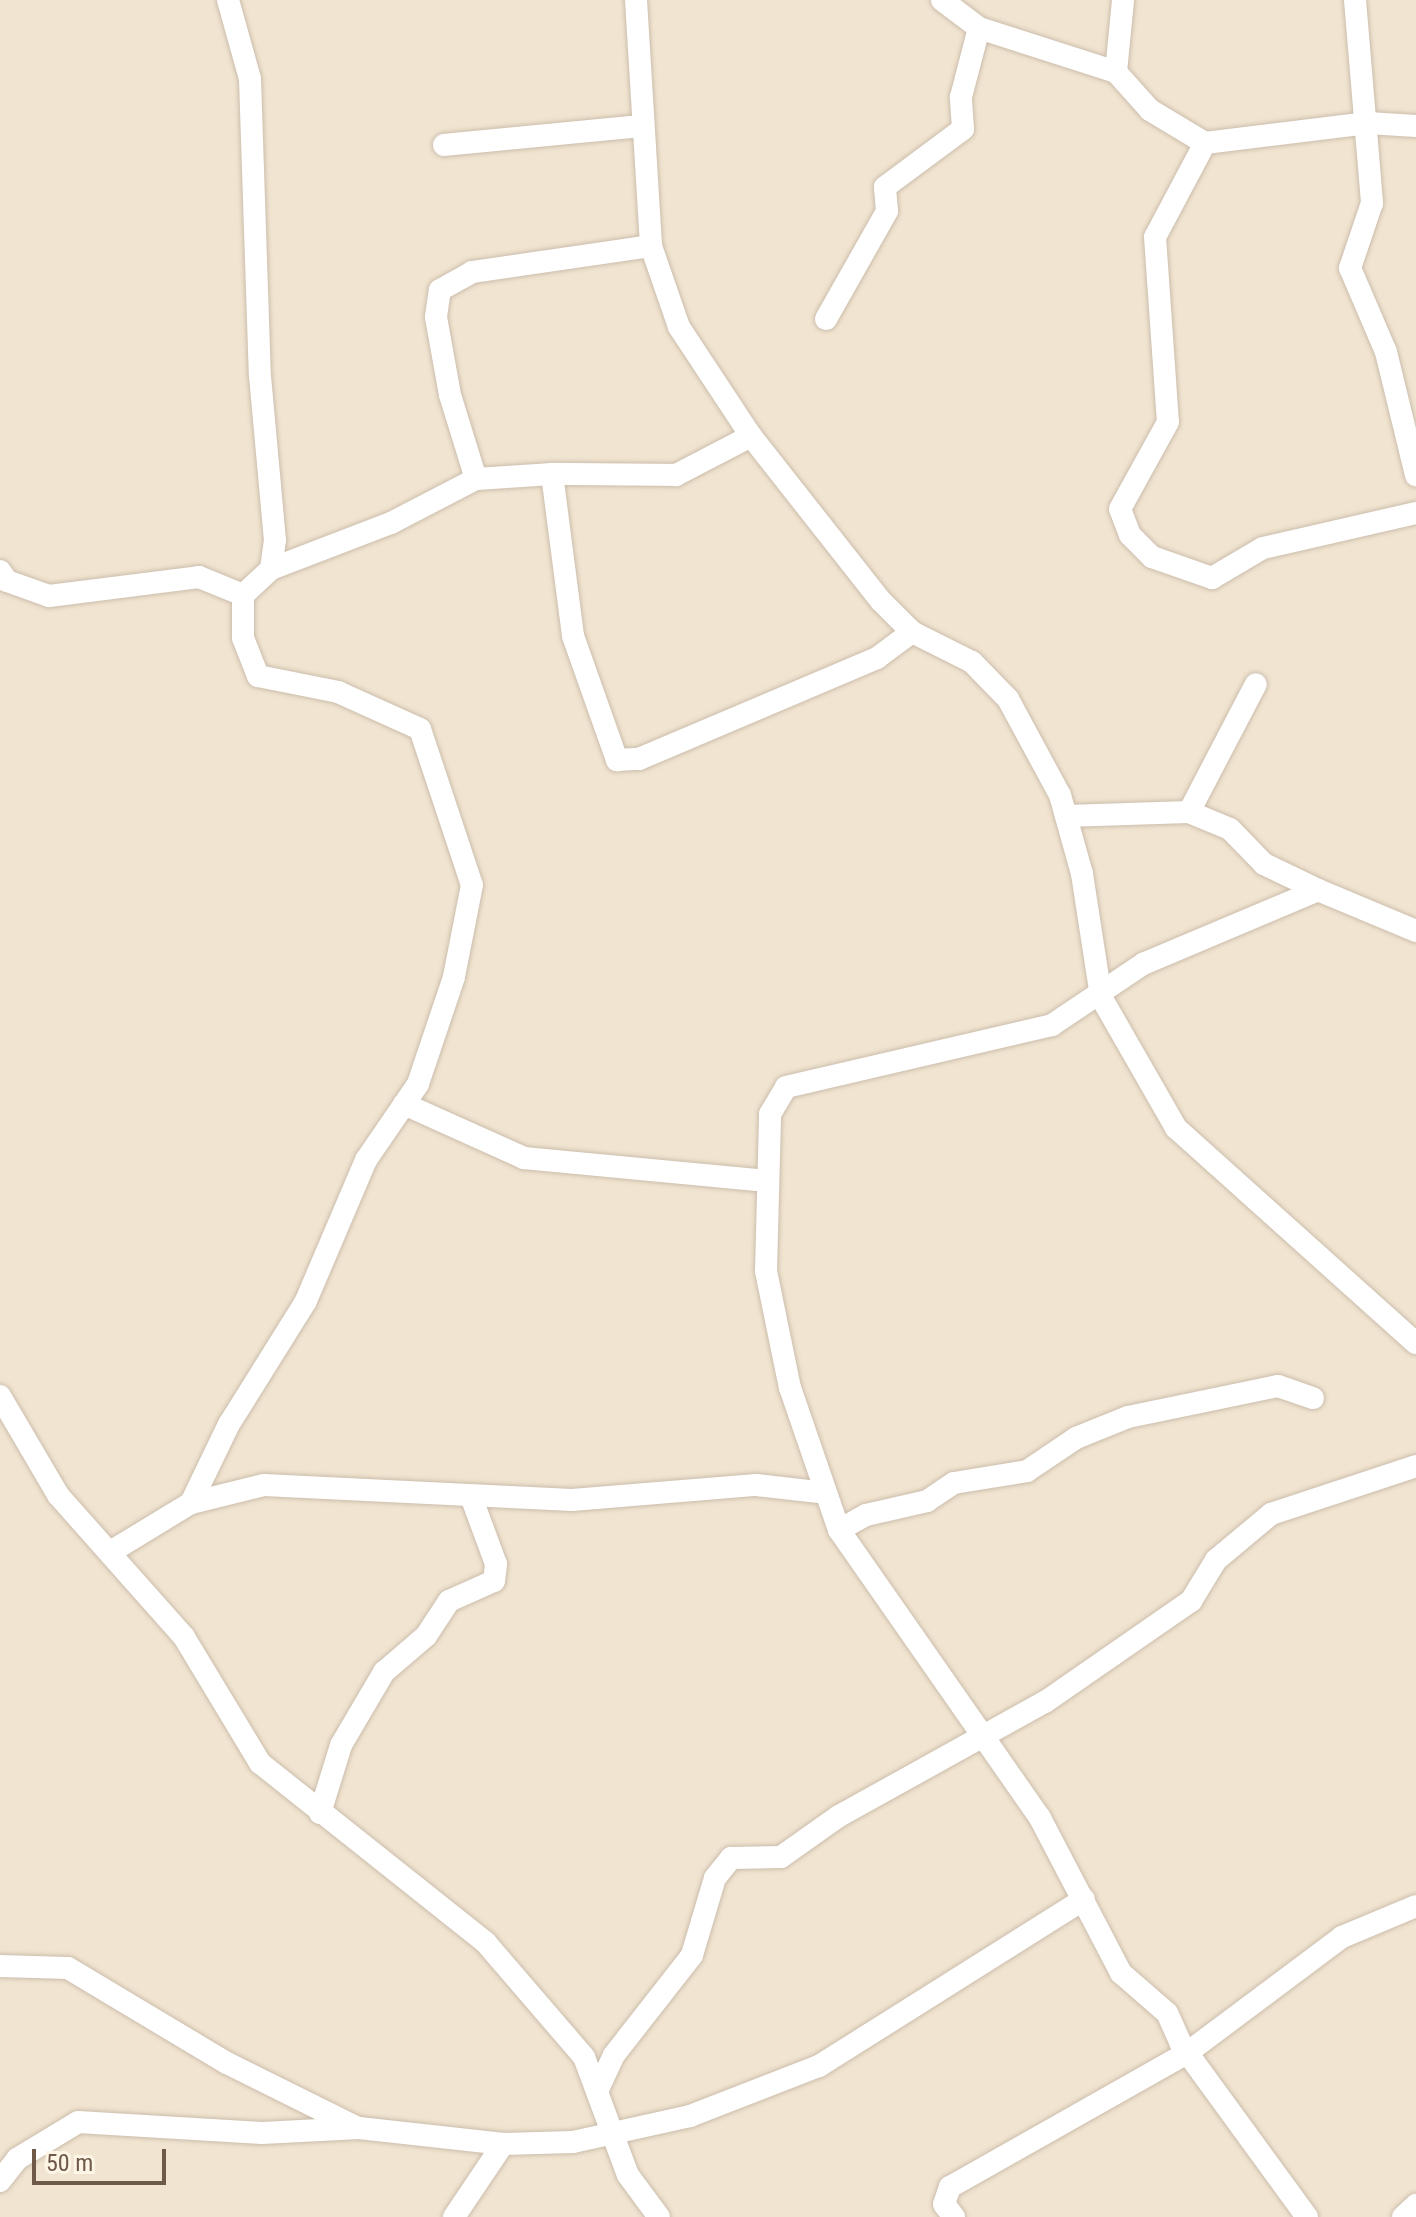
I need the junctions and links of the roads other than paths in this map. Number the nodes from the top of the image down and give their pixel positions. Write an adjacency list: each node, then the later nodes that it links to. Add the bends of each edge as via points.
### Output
1 (228, 0): 20 (street, via 250,79)
2 (636, 0): 9 (street)
3 (942, 0): 6 (street)
4 (1123, 0): 7 (street)
5 (1355, 0): 8 (street)
6 (979, 28): 7 (street); 14 (street, via 961,97 963,129 885,187 887,211)
7 (1116, 72): 11 (street, via 1150,110)
8 (1368, 123): 10 (street); 11 (street); 17 (street, via 1372,203 1350,268 1386,352)
9 (643, 126): 12 (street); 13 (street)
10 (1416, 126)
11 (1205, 143): 19 (street, via 1155,237 1168,422 1120,509 1130,535 1152,557 1212,578 1263,548)
12 (444, 145)
13 (651, 246): 15 (street, via 679,327); 18 (street, via 472,272 440,290 436,317 450,395)
14 (826, 319)
15 (751, 436): 16 (street, via 676,475); 23 (street)
16 (552, 474): 18 (street); 23 (street, via 573,636 617,760 639,759 837,676)
17 (1416, 475)
18 (476, 479): 20 (street, via 391,523)
19 (1416, 513)
20 (271, 569): 22 (street)
21 (0, 571): 22 (street, via 7,581 49,596 199,577)
22 (243, 595): 30 (street, via 243,638 258,676 388,710 431,745 446,819 472,885 454,977)
23 (912, 632): 26 (street, via 989,676)
24 (1256, 684): 25 (street)
25 (1189, 812): 26 (street); 27 (street, via 1230,829 1264,864)
26 (1066, 816): 29 (street)
27 (1318, 890): 28 (street); 29 (street, via 1143,964)
28 (1416, 931)
29 (1101, 997): 31 (street, via 1052,1025 786,1087 770,1114); 32 (street, via 1176,1128)
30 (404, 1104): 31 (street, via 524,1158); 38 (street, via 366,1160 306,1301 229,1424)
31 (767, 1181): 36 (street, via 774,1312)
32 (1416, 1343)
33 (0, 1396): 40 (street, via 58,1495)
34 (1313, 1398): 39 (street, via 1278,1386 1128,1417 1076,1438 1027,1471 954,1483 927,1501 866,1515)
35 (1416, 1466): 41 (street, via 1271,1514 1216,1560 1191,1601)
36 (826, 1493): 37 (street, via 756,1485 626,1499); 39 (street)
37 (472, 1499): 38 (street, via 264,1485); 42 (street, via 496,1564 494,1581 449,1601 426,1636 384,1672 341,1745)
38 (191, 1503): 40 (street)
39 (839, 1530): 41 (street, via 914,1630)
40 (112, 1551): 42 (street, via 184,1637 260,1763)
41 (982, 1742): 43 (street, via 1040,1818); 47 (street, via 839,1816 781,1857 731,1858 721,1867 692,1955 614,2055)
42 (320, 1813): 47 (street, via 486,1943 584,2057)
43 (1084, 1899): 46 (street, via 1121,1973 1167,2013); 49 (street, via 819,2066 690,2116)
44 (1416, 1906): 46 (street, via 1342,1937)
45 (0, 1966): 48 (street, via 68,1968 227,2063)
46 (1187, 2053): 55 (street, via 950,2187 944,2204); 56 (street)
47 (599, 2087): 49 (street)
48 (359, 2128): 50 (street); 51 (street, via 262,2133 78,2122 17,2159)
49 (614, 2133): 50 (street, via 573,2142); 54 (street, via 628,2175)
50 (503, 2144): 53 (street)
51 (0, 2181)
52 (1416, 2205): 57 (street)
53 (454, 2217)
54 (659, 2217)
55 (954, 2217)
56 (1307, 2217)
57 (1403, 2217)

